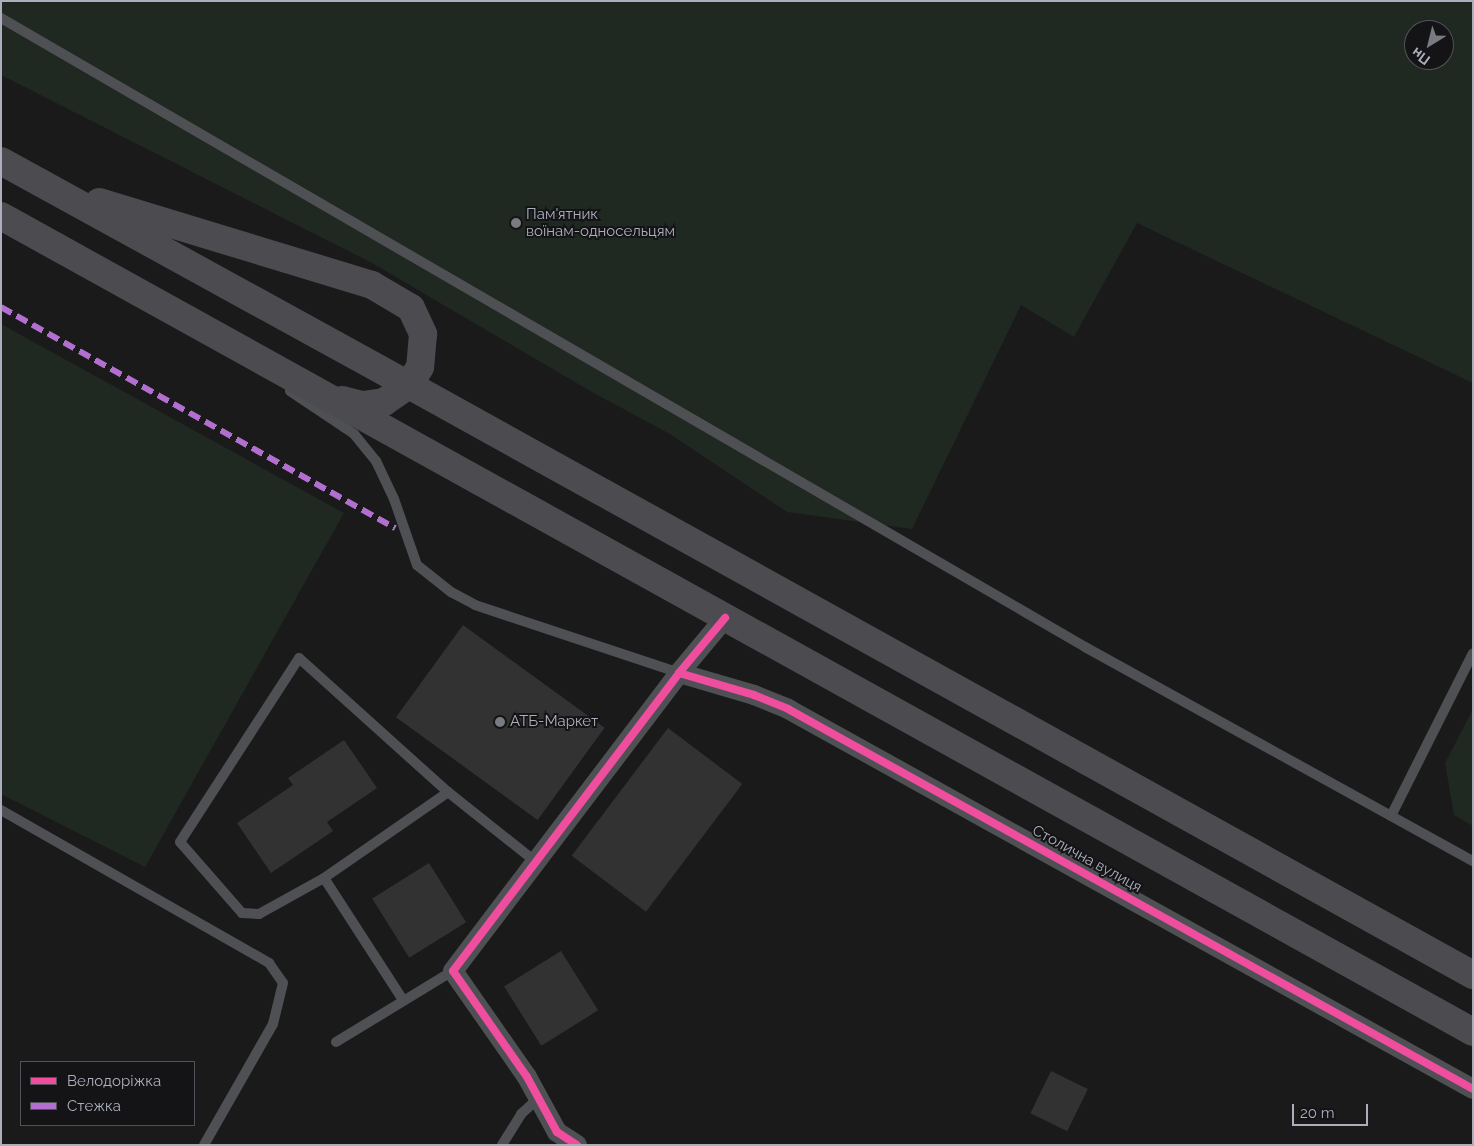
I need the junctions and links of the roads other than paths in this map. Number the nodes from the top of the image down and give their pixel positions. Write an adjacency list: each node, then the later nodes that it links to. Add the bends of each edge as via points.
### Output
1 (1, 18): 13 (lane, via 1085,647)
2 (1, 161): 3 (highway)
3 (44, 185): 6 (highway); 6 (highway, via 372,285 411,308 423,334 420,367)
4 (1, 216): 5 (highway)
5 (169, 309): 7 (highway); 10 (lane, via 354,434 376,461 394,499 417,565 451,592 475,605)
6 (409, 385): 7 (highway, via 384,402 362,405); 18 (highway)
7 (326, 396): 8 (highway)
8 (725, 618): 10 (street); 20 (highway)
9 (1473, 653): 13 (lane)
10 (680, 672): 15 (street); 22 (street, Столична вулиця, via 788,709)
11 (448, 792): 15 (lane); 16 (lane); 16 (lane, via 299,658 180,842 242,913 259,914)
12 (1, 810): 24 (lane, via 269,963 283,983 273,1024)
13 (1391, 816): 14 (lane)
14 (1473, 861)
15 (536, 862): 17 (street)
16 (324, 878): 19 (lane)
17 (453, 971): 19 (lane); 23 (street, via 527,1077)
18 (1473, 975)
19 (403, 1000): 21 (lane)
20 (1473, 1032)
21 (336, 1042)
22 (1473, 1089)
23 (538, 1098): 25 (lane, via 521,1114); 26 (street, via 558,1132)
24 (204, 1145)
25 (502, 1145)
26 (577, 1145)

